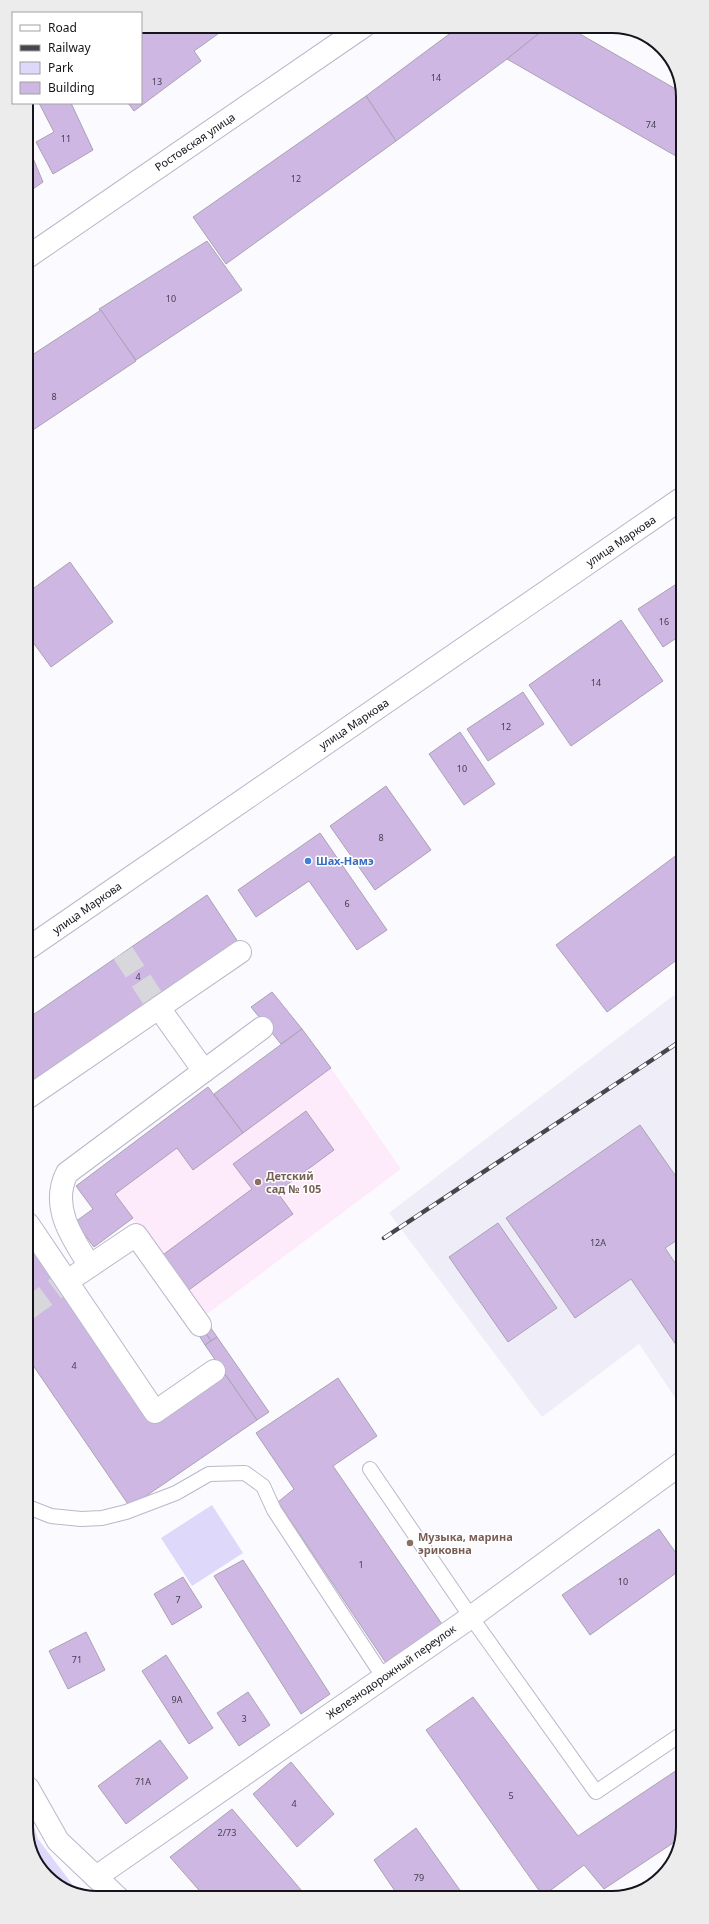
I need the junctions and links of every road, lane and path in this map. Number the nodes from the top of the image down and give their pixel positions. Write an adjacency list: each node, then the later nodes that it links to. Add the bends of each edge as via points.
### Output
1 (354, 33): 2 (street, Ростовская улица)
2 (33, 253)
3 (676, 503): 4 (street, улица Маркова)
4 (33, 945)
5 (240, 952): 6 (street)
6 (159, 1008): 8 (street); 9 (street)
7 (262, 1028): 8 (street)
8 (204, 1071): 11 (street, via 67,1173 62,1183 64,1220)
9 (33, 1095)
10 (33, 1232): 12 (street)
11 (90, 1266): 12 (street); 13 (street, via 136,1235 145,1240)
12 (66, 1281): 14 (street, via 155,1412)
13 (200, 1325)
14 (214, 1371)
15 (676, 1467): 18 (street, Железнодорожный переулок)
16 (370, 1469): 18 (lane)
17 (33, 1509): 19 (lane, via 51,1516 102,1518 176,1493 209,1474 245,1473 263,1486 274,1510)
18 (472, 1617): 19 (street, Железнодорожный переулок); 20 (lane, via 596,1792)
19 (384, 1678): 22 (street, Железнодорожный переулок)
20 (676, 1738)
21 (33, 1797): 22 (street, via 58,1841)
22 (96, 1877): 23 (street)
23 (111, 1891)

